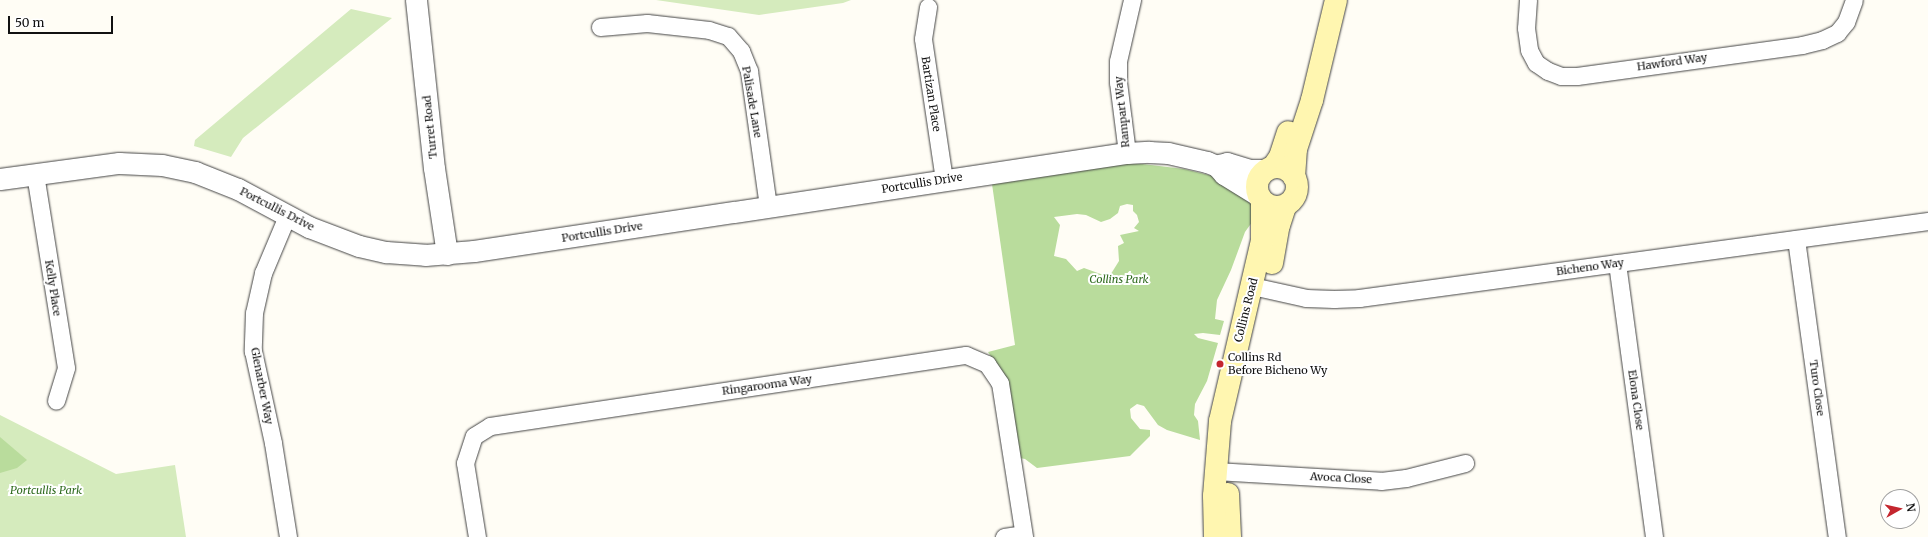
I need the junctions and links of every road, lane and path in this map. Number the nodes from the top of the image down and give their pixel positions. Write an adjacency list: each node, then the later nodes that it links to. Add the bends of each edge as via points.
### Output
1 (416, 0): 22 (street, Turret Road)
2 (1132, 0): 9 (street, Rampart Way, via 1118,61 1118,82)
3 (1321, 0): 11 (main road, Collins Road, via 1293,117 1280,157)
4 (1336, 0): 13 (main road, Collins Road, via 1312,100 1296,149)
5 (1528, 0): 6 (street, Hawford Way, via 1526,28 1529,50 1536,63 1548,72 1561,76 1802,45 1822,40 1837,33 1846,22)
6 (1854, 0)
7 (928, 7): 15 (street, Bartizan Place, via 922,39)
8 (600, 27): 18 (street, Palisade Lane, via 647,23 709,30 728,36 742,51 749,72)
9 (1127, 153): 10 (street, Portcullis Drive, via 1168,153); 15 (street, Portcullis Drive)
10 (1217, 166): 11 (street, Portcullis Drive, via 1227,164 1250,170); 16 (street, Portcullis Drive, via 1224,174)
11 (1270, 169): 13 (main road, via 1282,168); 16 (main road, Collins Road, via 1258,180)
12 (35, 174): 14 (street, Portcullis Drive); 19 (street, Portcullis Drive, via 120,163 162,165 195,172 232,186); 25 (street, Kelly Place, via 66,368)
13 (1294, 177): 17 (main road, Collins Road, via 1296,192)
14 (0, 179)
15 (944, 180): 18 (street, Portcullis Drive)
16 (1260, 198): 17 (main road, via 1273,207); 24 (main road, Collins Road, via 1262,241)
17 (1286, 206): 24 (main road, Collins Road, via 1279,224 1276,247)
18 (768, 207): 22 (street, Portcullis Drive)
19 (287, 216): 22 (street, Portcullis Drive, via 308,227 359,246 413,255); 29 (street, Glenarber Way, via 263,273 254,313 253,351 273,443)
20 (1928, 221): 21 (street, Bicheno Way)
21 (1796, 239): 23 (street, Bicheno Way); 35 (street, Turo Close)
22 (446, 254)
23 (1617, 263): 24 (street, Bicheno Way, via 1359,298 1306,298); 34 (street, Elona Close)
24 (1259, 288): 27 (main road, Collins Road, via 1235,417)
25 (56, 401)
26 (1465, 463): 27 (street, Avoca Close, via 1406,478 1381,481)
27 (1222, 471): 32 (main road, Collins Road, via 1214,496); 33 (main road, Collins Road, via 1228,499)
28 (1024, 535): 30 (street, Ringarooma Way, via 1000,383 987,364 966,356 490,426 474,436 465,463); 31 (street)
29 (288, 537)
30 (477, 537)
31 (1004, 537)
32 (1215, 537)
33 (1230, 537)
34 (1654, 537)
35 (1837, 537)

